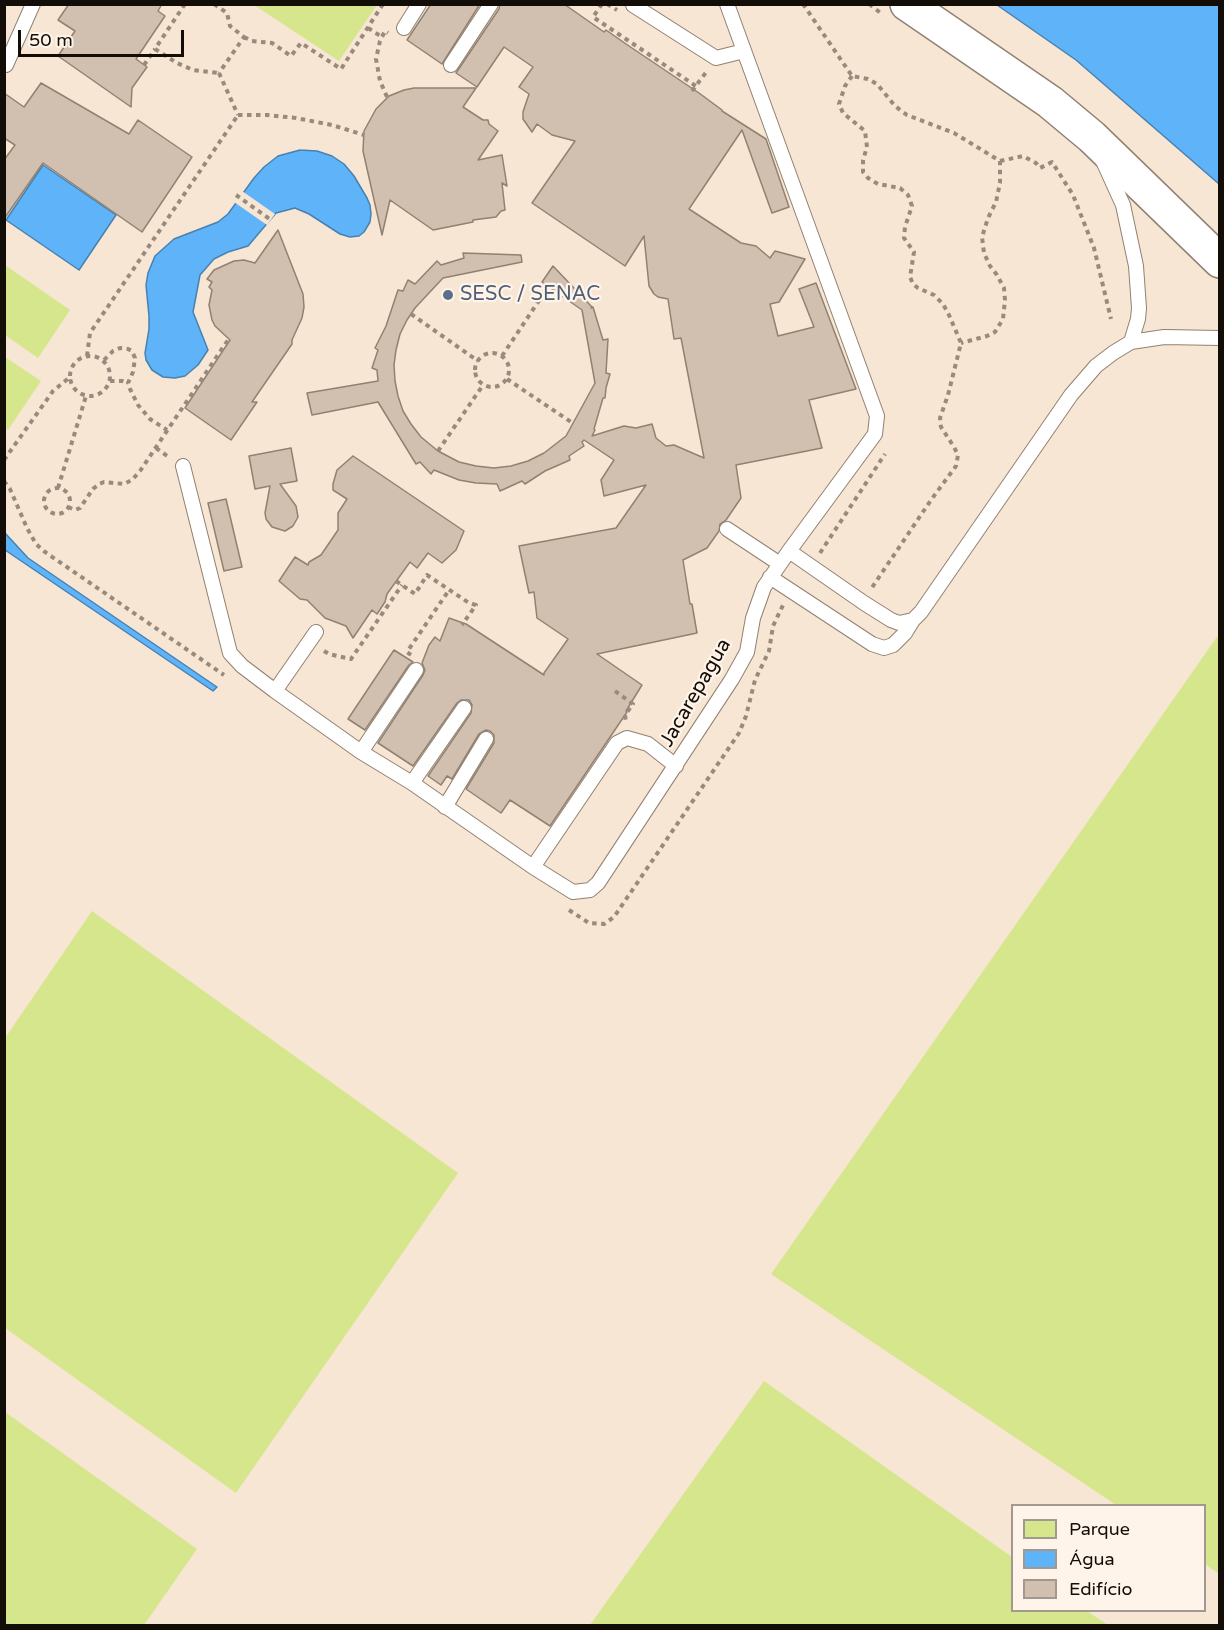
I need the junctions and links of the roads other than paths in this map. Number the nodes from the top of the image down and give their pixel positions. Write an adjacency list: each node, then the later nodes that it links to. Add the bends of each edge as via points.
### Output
1 (33, 4): 9 (lane)
2 (419, 4): 7 (lane)
3 (490, 4): 10 (lane)
4 (727, 4): 8 (lane, Jacarepagua)
5 (633, 5): 8 (lane, via 716,58)
6 (897, 11): 11 (highway, via 1050,102)
7 (404, 28)
8 (744, 51): 17 (lane, Jacarepagua, via 877,416 875,434)
9 (6, 65)
10 (451, 65)
11 (1092, 137): 12 (highway); 14 (lane, via 1123,205 1130,234 1139,308)
12 (1220, 261)
13 (1220, 338): 14 (lane, via 1164,337)
14 (1131, 342): 20 (lane, via 1096,366 1071,395)
15 (183, 466): 23 (lane, via 230,653)
16 (727, 529): 18 (lane)
17 (789, 551): 18 (lane, Jacarepagua); 20 (lane, via 895,622)
18 (780, 564): 19 (lane, Jacarepagua)
19 (770, 577): 20 (lane, via 884,648 893,645); 27 (lane, Jacarepagua, via 753,618 747,652)
20 (913, 620)
21 (312, 637): 23 (lane)
22 (416, 670): 26 (lane)
23 (275, 691): 26 (lane)
24 (464, 708): 28 (lane)
25 (486, 739): 29 (lane)
26 (361, 752): 28 (lane)
27 (676, 766): 30 (lane, Jacarepagua, via 590,890 573,892); 30 (lane, via 648,744 627,738 617,743)
28 (412, 783): 29 (lane)
29 (445, 807): 30 (lane)
30 (533, 867)

